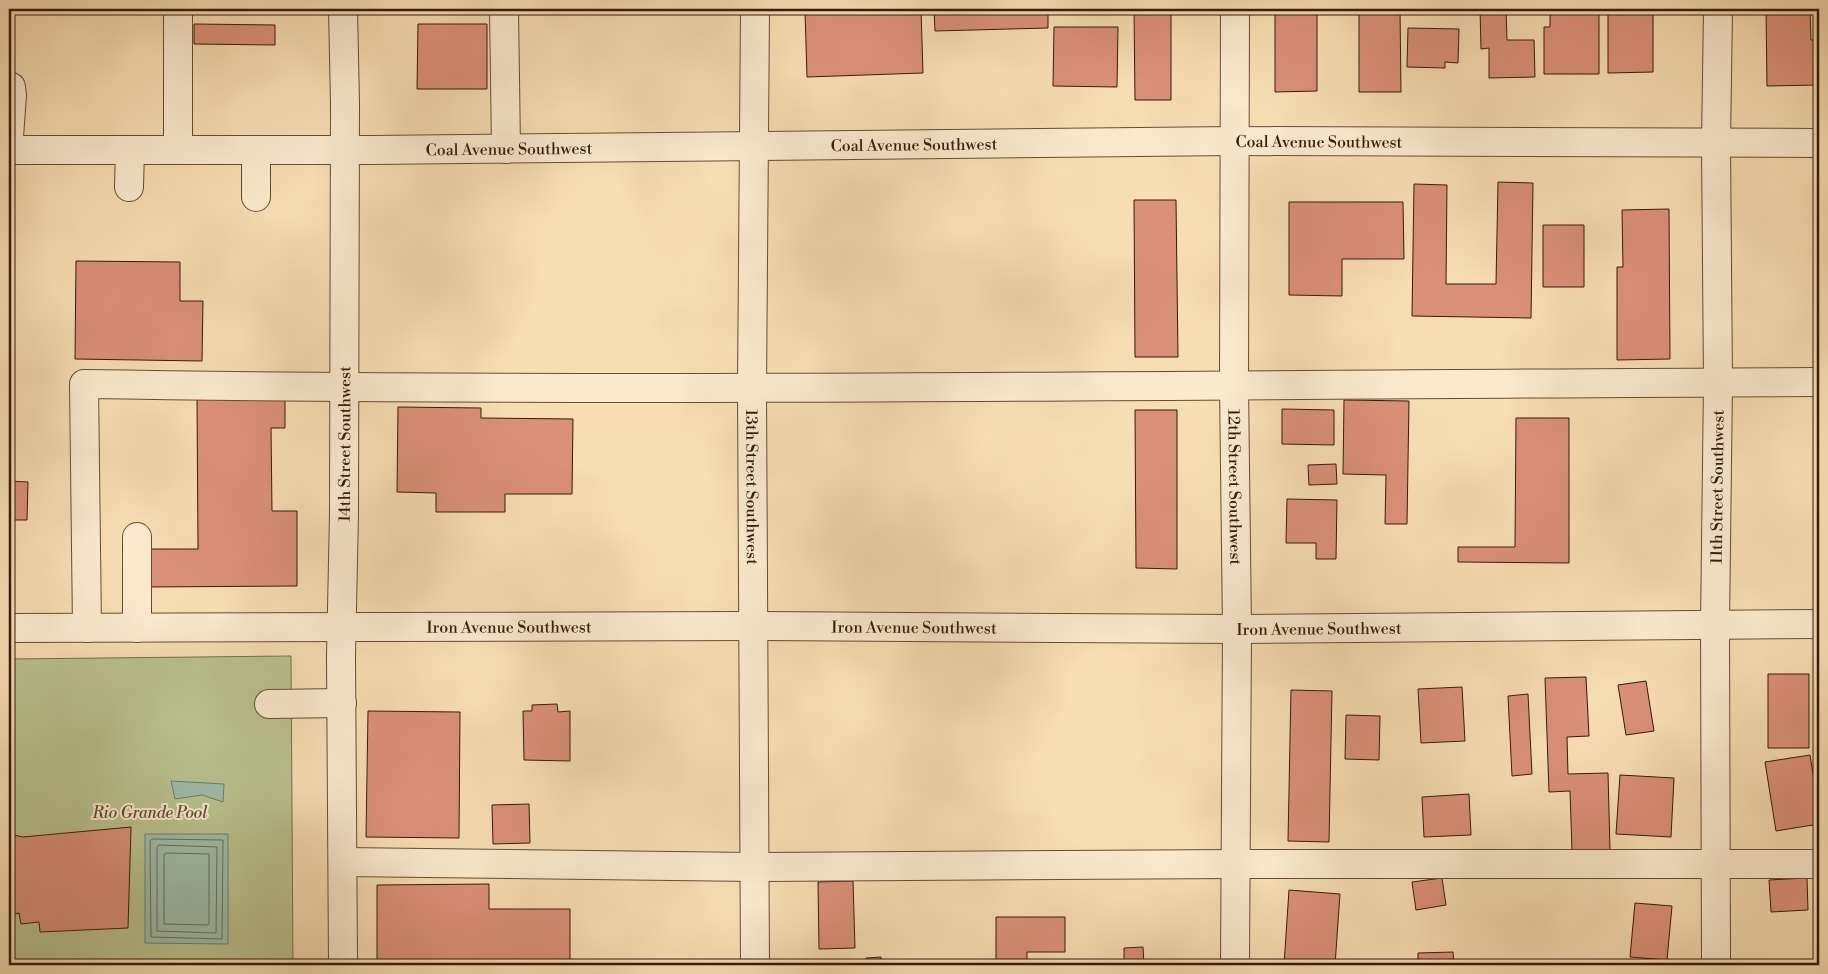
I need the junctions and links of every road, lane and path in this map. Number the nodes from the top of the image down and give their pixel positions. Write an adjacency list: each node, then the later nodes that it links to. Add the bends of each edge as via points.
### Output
1 (178, 9): 16 (street)
2 (343, 9): 18 (street, 14th Street Southwest)
3 (504, 9): 13 (street)
4 (755, 9): 12 (street, 13th Street Southwest)
5 (1235, 9): 9 (street, 12th Street Southwest)
6 (1718, 9): 10 (street, 11th Street Southwest)
7 (9, 86): 8 (street, via 12,95)
8 (9, 138)
9 (1235, 142): 10 (street, Coal Avenue Southwest); 12 (street, Coal Avenue Southwest); 23 (street, 12th Street Southwest)
10 (1716, 143): 11 (street, Coal Avenue Southwest); 22 (street, 11th Street Southwest)
11 (1819, 143)
12 (753, 147): 13 (street, Coal Avenue Southwest); 25 (street, 13th Street Southwest)
13 (506, 149): 18 (street, Coal Avenue Southwest)
14 (9, 150): 15 (street, Coal Avenue Southwest)
15 (130, 150): 16 (street, Coal Avenue Southwest); 19 (street)
16 (178, 150): 17 (street, Coal Avenue Southwest)
17 (256, 150): 18 (street, Coal Avenue Southwest); 20 (street)
18 (344, 150): 24 (street, 14th Street Southwest)
19 (129, 187)
20 (256, 197)
21 (1819, 382): 22 (street)
22 (1718, 383): 23 (street); 28 (street, 11th Street Southwest)
23 (1234, 385): 25 (street); 34 (street, 12th Street Southwest)
24 (343, 388): 25 (street); 31 (street, via 256,376 84,384); 33 (street, 14th Street Southwest)
25 (752, 388): 29 (street, 13th Street Southwest)
26 (138, 537): 32 (street)
27 (1819, 624): 28 (street, Iron Avenue Southwest)
28 (1715, 625): 34 (street, Iron Avenue Southwest); 39 (street, 11th Street Southwest)
29 (752, 626): 33 (street, Iron Avenue Southwest); 34 (street, Iron Avenue Southwest); 40 (street, 13th Street Southwest)
30 (9, 628): 31 (street, Iron Avenue Southwest)
31 (87, 628): 32 (street, Iron Avenue Southwest)
32 (137, 628): 33 (street, Iron Avenue Southwest)
33 (342, 629): 35 (street, 14th Street Southwest)
34 (1237, 629): 37 (street, 12th Street Southwest)
35 (342, 703): 36 (street); 41 (street, 14th Street Southwest)
36 (269, 704)
37 (1236, 864): 39 (street); 40 (street); 44 (street, 12th Street Southwest)
38 (1819, 864): 39 (street)
39 (1716, 865): 45 (street, 11th Street Southwest)
40 (754, 867): 41 (street); 43 (street, 13th Street Southwest)
41 (343, 870): 42 (street, 14th Street Southwest)
42 (343, 965)
43 (755, 965)
44 (1236, 965)
45 (1716, 965)

